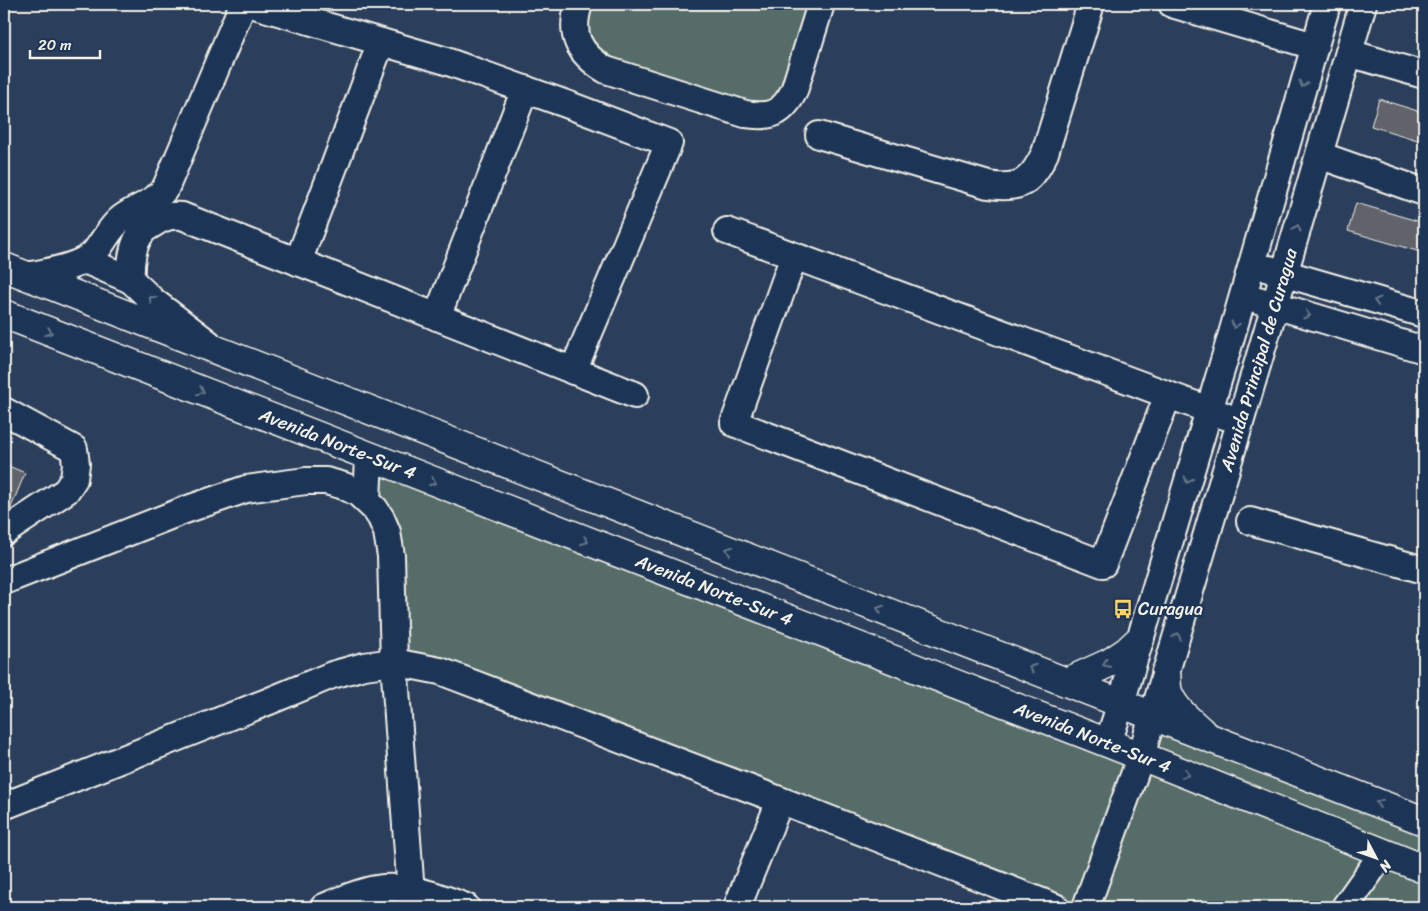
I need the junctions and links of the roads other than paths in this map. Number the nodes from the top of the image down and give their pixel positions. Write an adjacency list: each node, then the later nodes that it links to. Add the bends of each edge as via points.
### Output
1 (243, 4): 17 (street, via 166,188)
2 (251, 4): 9 (street)
3 (579, 4): 4 (street, via 576,36 582,50 598,65 757,116 777,112 790,99)
4 (820, 4)
5 (1091, 4): 14 (street, via 1045,153 1034,173 1020,184 1011,187 988,185)
6 (1172, 4): 10 (street)
7 (1327, 4): 10 (street, Avenida Principal de Curagua)
8 (1363, 4): 11 (street, Avenida Principal de Curagua)
9 (381, 42): 13 (street); 21 (street)
10 (1314, 46): 22 (street, Avenida Principal de Curagua, one-way to 22)
11 (1349, 53): 12 (street); 15 (street, Avenida Principal de Curagua)
12 (1424, 75)
13 (525, 89): 30 (street); 33 (street, via 668,143)
14 (819, 136)
15 (1319, 155): 16 (street); 24 (street, Avenida Principal de Curagua, one-way to 15)
16 (1424, 192)
17 (133, 224): 20 (street, via 112,228); 21 (street, via 182,216); 25 (street, via 136,245 130,267)
18 (727, 231): 19 (street)
19 (794, 256): 35 (street); 35 (street, via 734,424 1104,564)
20 (85, 260): 23 (street, via 60,270); 25 (street)
21 (298, 262): 30 (street)
22 (1252, 264): 24 (street); 26 (street, Avenida Principal de Curagua)
23 (15, 271): 31 (main road)
24 (1284, 274): 27 (street, Avenida Principal de Curagua); 29 (street, one-way to 24)
25 (131, 280): 31 (street, one-way to 25)
26 (1243, 295): 27 (street); 37 (street, Avenida Principal de Curagua, one-way to 37)
27 (1275, 305): 32 (street, one-way to 32); 38 (street, Avenida Principal de Curagua)
28 (4, 314): 39 (main road, Avenida Norte-Sur 4, one-way to 39)
29 (1424, 314)
30 (437, 317): 33 (street)
31 (218, 350): 48 (main road, one-way to 31)
32 (1424, 350)
33 (573, 371): 34 (street)
34 (635, 395)
35 (1168, 395): 37 (street)
36 (4, 411): 42 (street, via 74,450 76,464 74,478 66,491)
37 (1209, 411): 38 (street); 45 (street, Avenida Principal de Curagua, one-way to 45)
38 (1240, 421): 47 (street, Avenida Principal de Curagua, one-way to 38)
39 (369, 457): 40 (street); 52 (main road, Avenida Norte-Sur 4, one-way to 52)
40 (367, 500): 44 (street, via 326,480 246,489); 46 (street, via 381,518 391,556)
41 (1250, 521): 43 (street)
42 (4, 532)
43 (1424, 570)
44 (4, 581)
45 (1140, 639): 48 (main road, one-way to 48, via 1111,662); 49 (street, Avenida Principal de Curagua)
46 (394, 662): 54 (street, via 440,671); 55 (street, via 332,675); 59 (street)
47 (1166, 672): 50 (street, Avenida Principal de Curagua); 51 (main road, via 1168,692 1174,703)
48 (1067, 682): 49 (main road)
49 (1121, 703): 50 (main road); 52 (street, Avenida Principal de Curagua)
50 (1153, 716): 51 (main road); 53 (street, Avenida Principal de Curagua)
51 (1207, 737): 56 (main road, one-way to 51)
52 (1108, 743): 53 (main road, Avenida Norte-Sur 4)
53 (1140, 756): 57 (main road, Avenida Norte-Sur 4, one-way to 57); 64 (street, Avenida Principal de Curagua)
54 (780, 801): 62 (street); 63 (street)
55 (4, 806)
56 (1424, 821)
57 (1383, 853): 58 (main road, Avenida Norte-Sur 4); 65 (street)
58 (1424, 869)
59 (411, 898): 60 (street, via 392,888 375,889); 61 (street, via 450,901)
60 (324, 907)
61 (466, 907)
62 (737, 907)
63 (1055, 907)
64 (1086, 907)
65 (1345, 907)

